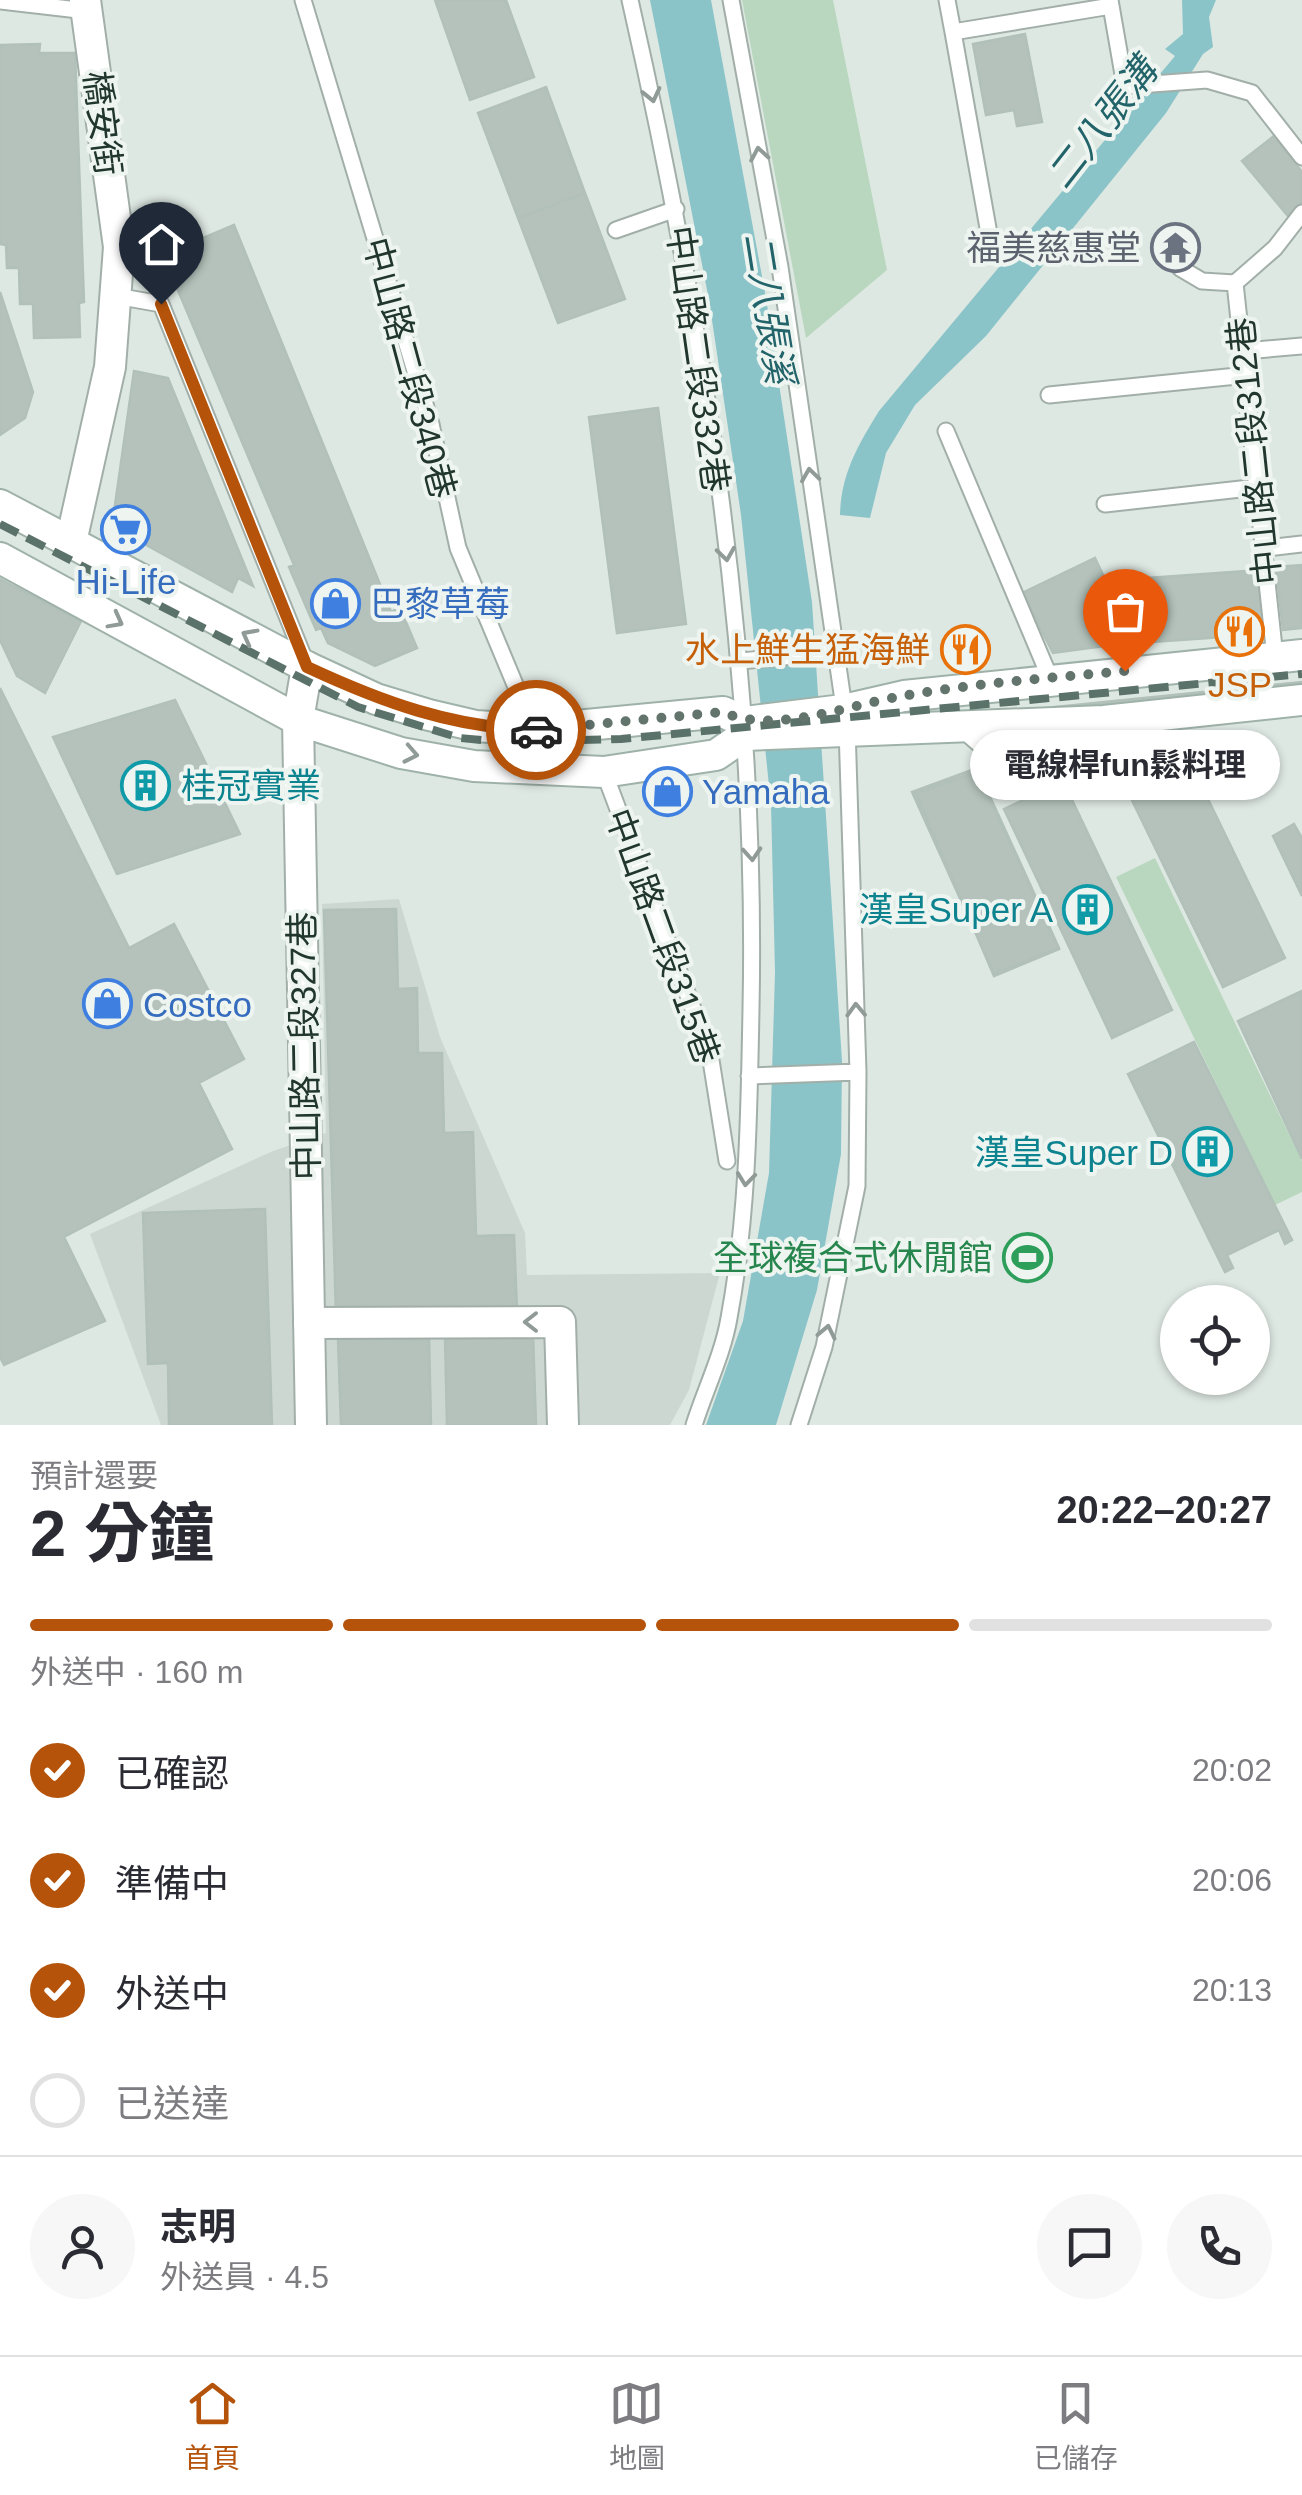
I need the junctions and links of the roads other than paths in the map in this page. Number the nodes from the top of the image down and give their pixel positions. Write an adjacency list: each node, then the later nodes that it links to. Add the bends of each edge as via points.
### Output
1 (0, 0): 7 (lane)
2 (303, 0): 38 (lane, 中山路二段340巷, via 431,424 458,548)
3 (630, 0): 10 (lane, 中山路二段332巷, one-way to 10)
4 (730, 0): 29 (lane, one-way to 4, via 780,267)
5 (947, 0): 8 (lane)
6 (1110, 3): 8 (lane); 9 (lane, via 1125,86 1207,80 1252,93)
7 (86, 6): 16 (main road, 橋安街, via 119,247)
8 (953, 32): 12 (lane)
9 (1302, 157)
10 (676, 209): 13 (lane); 31 (lane, 中山路二段332巷, one-way to 31)
11 (1302, 213): 15 (lane, 中山路二段312巷, via 1276,248)
12 (988, 228)
13 (616, 230)
14 (1180, 268): 15 (lane, via 1202,281)
15 (1235, 283): 18 (lane, 中山路二段312巷)
16 (116, 296): 25 (main road, 橋安街, via 110,367); 32 (lane, via 161,304)
17 (1302, 346): 18 (lane)
18 (1245, 351): 19 (lane, 中山路二段312巷)
19 (1247, 375): 20 (lane); 22 (lane, 中山路二段312巷)
20 (1049, 396)
21 (946, 431): 33 (lane)
22 (1259, 488): 23 (lane); 27 (lane, 中山路二段312巷)
23 (1105, 504)
24 (0, 505): 25 (main road)
25 (70, 542): 32 (main road, one-way to 25)
26 (1302, 544): 27 (lane)
27 (1267, 548): 30 (lane, 中山路二段312巷)
28 (0, 558): 36 (main road, one-way to 36)
29 (836, 652): 31 (lane); 35 (lane)
30 (1289, 656): 33 (main road)
31 (740, 661): 37 (lane, 中山路二段332巷)
32 (307, 667): 36 (main road, 中山路二段327巷); 38 (main road, via 428,716)
33 (1050, 678): 35 (main road, via 904,696)
34 (1302, 700): 35 (main road, via 1104,721 960,727)
35 (845, 719): 37 (main road); 40 (lane, one-way to 35)
36 (298, 720): 39 (main road, one-way to 39, via 474,766); 43 (main road, 中山路二段327巷)
37 (745, 729): 38 (main road, via 722,712); 39 (main road, via 716,755); 41 (lane, 中山路二段332巷, one-way to 41, via 754,874)
38 (534, 730)
39 (604, 772): 42 (lane, 中山路二段315巷, via 710,1054)
40 (858, 1072): 41 (lane); 47 (lane, one-way to 40, via 824,1347 856,1186)
41 (750, 1076): 46 (lane, 中山路二段332巷, one-way to 46, via 748,1165 729,1320)
42 (727, 1161)
43 (309, 1322): 44 (main road, 中山路二段327巷); 45 (main road, one-way to 43, via 560,1322)
44 (311, 1425)
45 (563, 1425)
46 (694, 1425)
47 (799, 1425)

